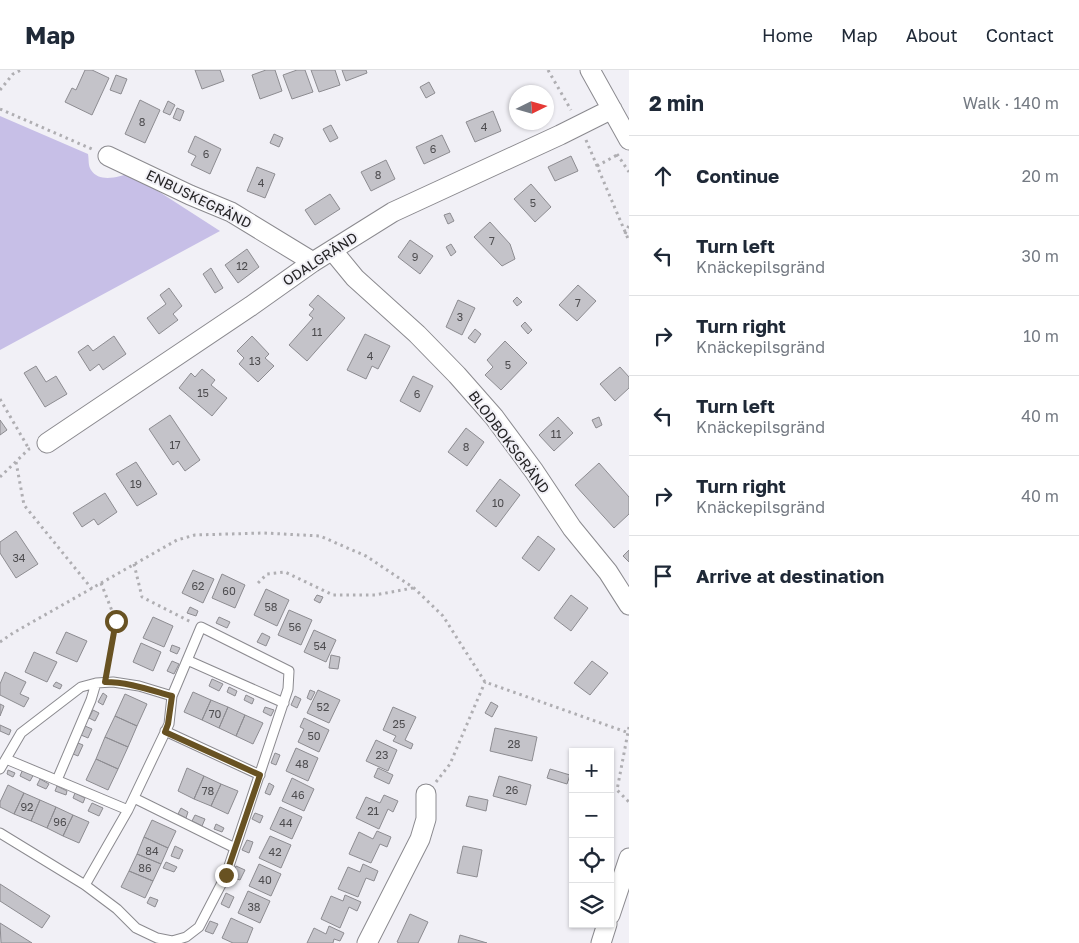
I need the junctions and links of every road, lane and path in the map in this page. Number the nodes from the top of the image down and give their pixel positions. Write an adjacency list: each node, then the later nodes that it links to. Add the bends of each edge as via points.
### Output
1 (21, 70): 4 (path, via 13,74)
2 (546, 70): 7 (path)
3 (590, 70): 6 (street)
4 (0, 90)
5 (0, 109): 10 (path)
6 (612, 109): 7 (street, ODALGRÄND); 8 (street)
7 (580, 126): 11 (path); 16 (street, ODALGRÄND, via 393,212)
8 (622, 147): 9 (path); 9 (path)
9 (618, 155): 11 (path); 12 (path)
10 (108, 156): 17 (street, ENBUSKEGRÄND, via 231,212)
11 (597, 166): 14 (path)
12 (629, 172)
13 (629, 225): 14 (path)
14 (625, 235): 15 (path)
15 (629, 241)
16 (332, 250): 17 (street, ODALGRÄND); 28 (street, BLODBOKSGRÄND, via 355,278 417,334 494,417)
17 (313, 262): 19 (street, ODALGRÄND)
18 (0, 399): 20 (path)
19 (47, 443): 20 (path)
20 (29, 449): 21 (path)
21 (16, 462): 22 (path); 27 (path, via 24,505)
22 (0, 477)
23 (134, 564): 24 (path); 26 (path, via 177,540 194,535 264,532 320,536 366,556); 29 (path, via 142,597)
24 (101, 583): 27 (path); 32 (path, via 116,621)
25 (258, 583): 26 (path, via 267,574 285,572 333,595 375,595)
26 (414, 588): 33 (path, via 443,616)
27 (92, 589): 30 (path)
28 (629, 605)
29 (201, 627): 31 (lane); 35 (lane, via 289,671)
30 (0, 642)
31 (187, 660): 34 (lane); 35 (lane)
32 (100, 682): 34 (lane, via 139,686); 39 (lane, via 81,688 21,733); 42 (lane)
33 (485, 682): 38 (path); 43 (path, via 450,764)
34 (172, 696): 37 (lane)
35 (284, 703): 41 (lane)
36 (629, 727): 38 (path)
37 (165, 732): 41 (lane); 44 (lane)
38 (628, 733): 45 (path, via 617,790)
39 (6, 759): 40 (lane); 42 (lane)
40 (0, 769)
41 (260, 775): 48 (lane)
42 (57, 780): 46 (lane)
43 (426, 794): 53 (street, via 426,819 420,840)
44 (134, 798): 46 (lane); 48 (lane)
45 (629, 802)
46 (128, 810): 50 (lane)
47 (0, 833): 50 (lane)
48 (235, 848): 50 (lane, via 226,875 199,927 186,937 172,941 136,928)
49 (629, 858): 51 (street)
50 (85, 885)
51 (614, 903)
52 (606, 928): 54 (street)
53 (367, 943)
54 (601, 943)

